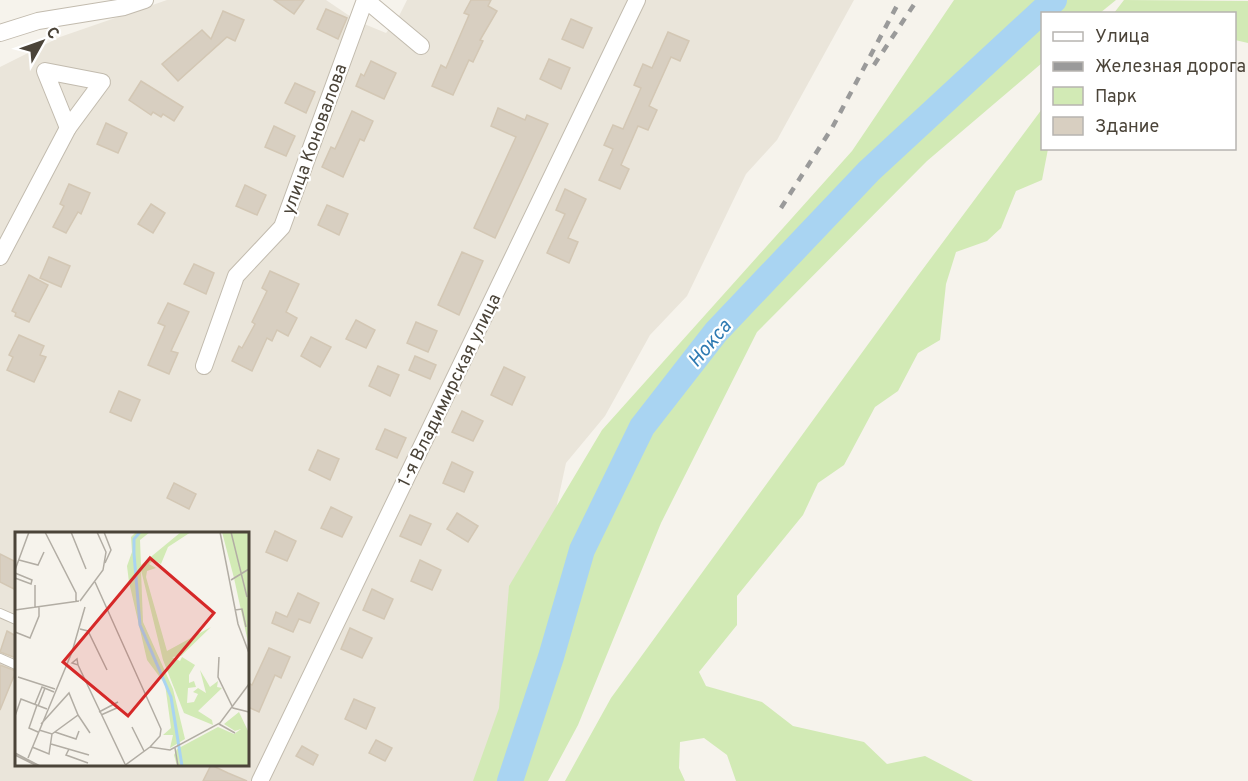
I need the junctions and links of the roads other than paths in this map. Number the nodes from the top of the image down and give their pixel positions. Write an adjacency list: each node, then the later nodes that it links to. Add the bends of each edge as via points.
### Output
1 (144, 0): 4 (street, via 124,8 38,21)
2 (366, 0): 5 (street, улица Коновалова); 8 (street, улица Коновалова, via 282,227 236,276)
3 (637, 0): 13 (street, 1-я Владимирская улица)
4 (0, 33)
5 (421, 46)
6 (68, 128): 7 (street)
7 (0, 257)
8 (204, 366)
9 (0, 613): 10 (lane)
10 (15, 620)
11 (0, 658): 12 (lane)
12 (15, 665)
13 (261, 781)

